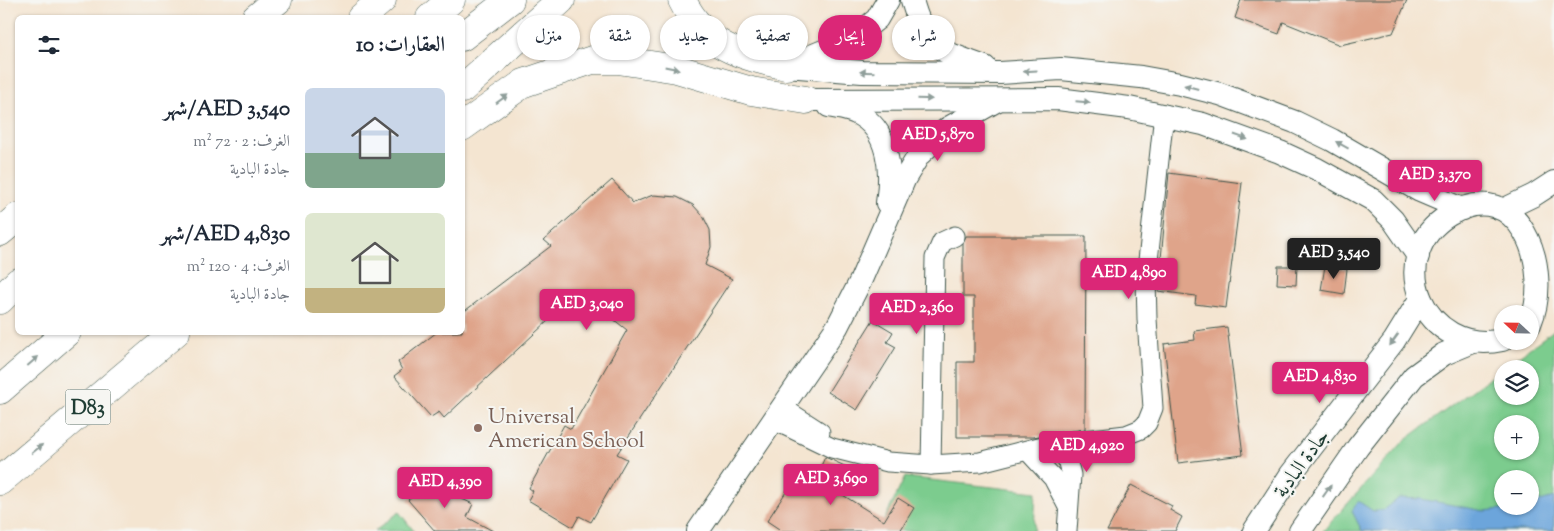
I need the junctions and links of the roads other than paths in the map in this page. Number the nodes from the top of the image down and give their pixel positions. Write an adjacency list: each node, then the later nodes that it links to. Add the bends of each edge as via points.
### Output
1 (278, 0): 10 (highway)
2 (294, 0): 11 (highway)
3 (382, 0): 12 (highway)
4 (451, 0): 13 (highway)
5 (510, 0): 14 (highway)
6 (561, 0): 17 (highway)
7 (682, 0): 15 (highway, via 694,23 716,41 741,56)
8 (888, 0): 15 (street, via 877,19 852,39)
9 (912, 0): 16 (street, via 917,20 933,45)
10 (260, 15)
11 (280, 15)
12 (364, 15)
13 (434, 15)
14 (465, 35)
15 (786, 66): 16 (street, one-way to 15, via 862,72)
16 (1000, 73): 23 (street, one-way to 16, via 1412,186 1295,122 1220,94 1101,72 1060,69)
17 (465, 86)
18 (999, 99): 19 (street, one-way to 18); 20 (street, one-way to 20, via 1094,102); 26 (street, via 948,128 928,145 912,166)
19 (806, 100): 21 (highway, one-way to 19, via 524,83 592,60 618,60 677,69 751,91); 26 (street, via 856,113 876,131 888,155 890,169)
20 (1164, 114): 29 (street, one-way to 29, via 1280,152 1373,200 1393,220); 45 (street, via 1146,279 1153,400 1151,416 1134,432)
21 (465, 125)
22 (1554, 182): 24 (street, via 1534,196)
23 (1462, 209): 24 (street, via 1484,206); 29 (street, via 1439,223 1426,238)
24 (1505, 209): 30 (street, via 1525,219 1541,235)
25 (15, 220): 27 (highway)
26 (883, 229): 44 (street, via 837,327)
27 (0, 232)
28 (955, 236): 47 (street, via 942,242 935,258)
29 (1418, 256): 32 (street, via 1416,271)
30 (1553, 261): 35 (street, via 1550,292)
31 (15, 285): 33 (highway)
32 (1420, 299): 41 (street, via 1426,312 1446,332); 52 (street, جادة البادية, one-way to 52, via 1394,341 1291,474)
33 (0, 300)
34 (15, 308): 36 (highway)
35 (1539, 313)
36 (0, 320)
37 (64, 335): 43 (highway, one-way to 37)
38 (173, 335): 42 (highway, D83)
39 (180, 335): 42 (highway)
40 (1494, 341): 41 (street)
41 (1473, 342): 53 (street, جادة البادية, one-way to 41, via 1358,447 1414,376 1444,354)
42 (150, 355): 48 (highway, D83, one-way to 42)
43 (0, 390)
44 (778, 414): 47 (street, via 828,447 888,462); 50 (street)
45 (1063, 442): 46 (street); 49 (street, via 1071,475)
46 (1028, 451): 47 (street, via 980,462); 49 (street, via 1053,478)
47 (932, 465)
48 (0, 481)
49 (1069, 508): 51 (street)
50 (698, 531)
51 (1067, 531)
52 (1254, 531)
53 (1300, 531)

